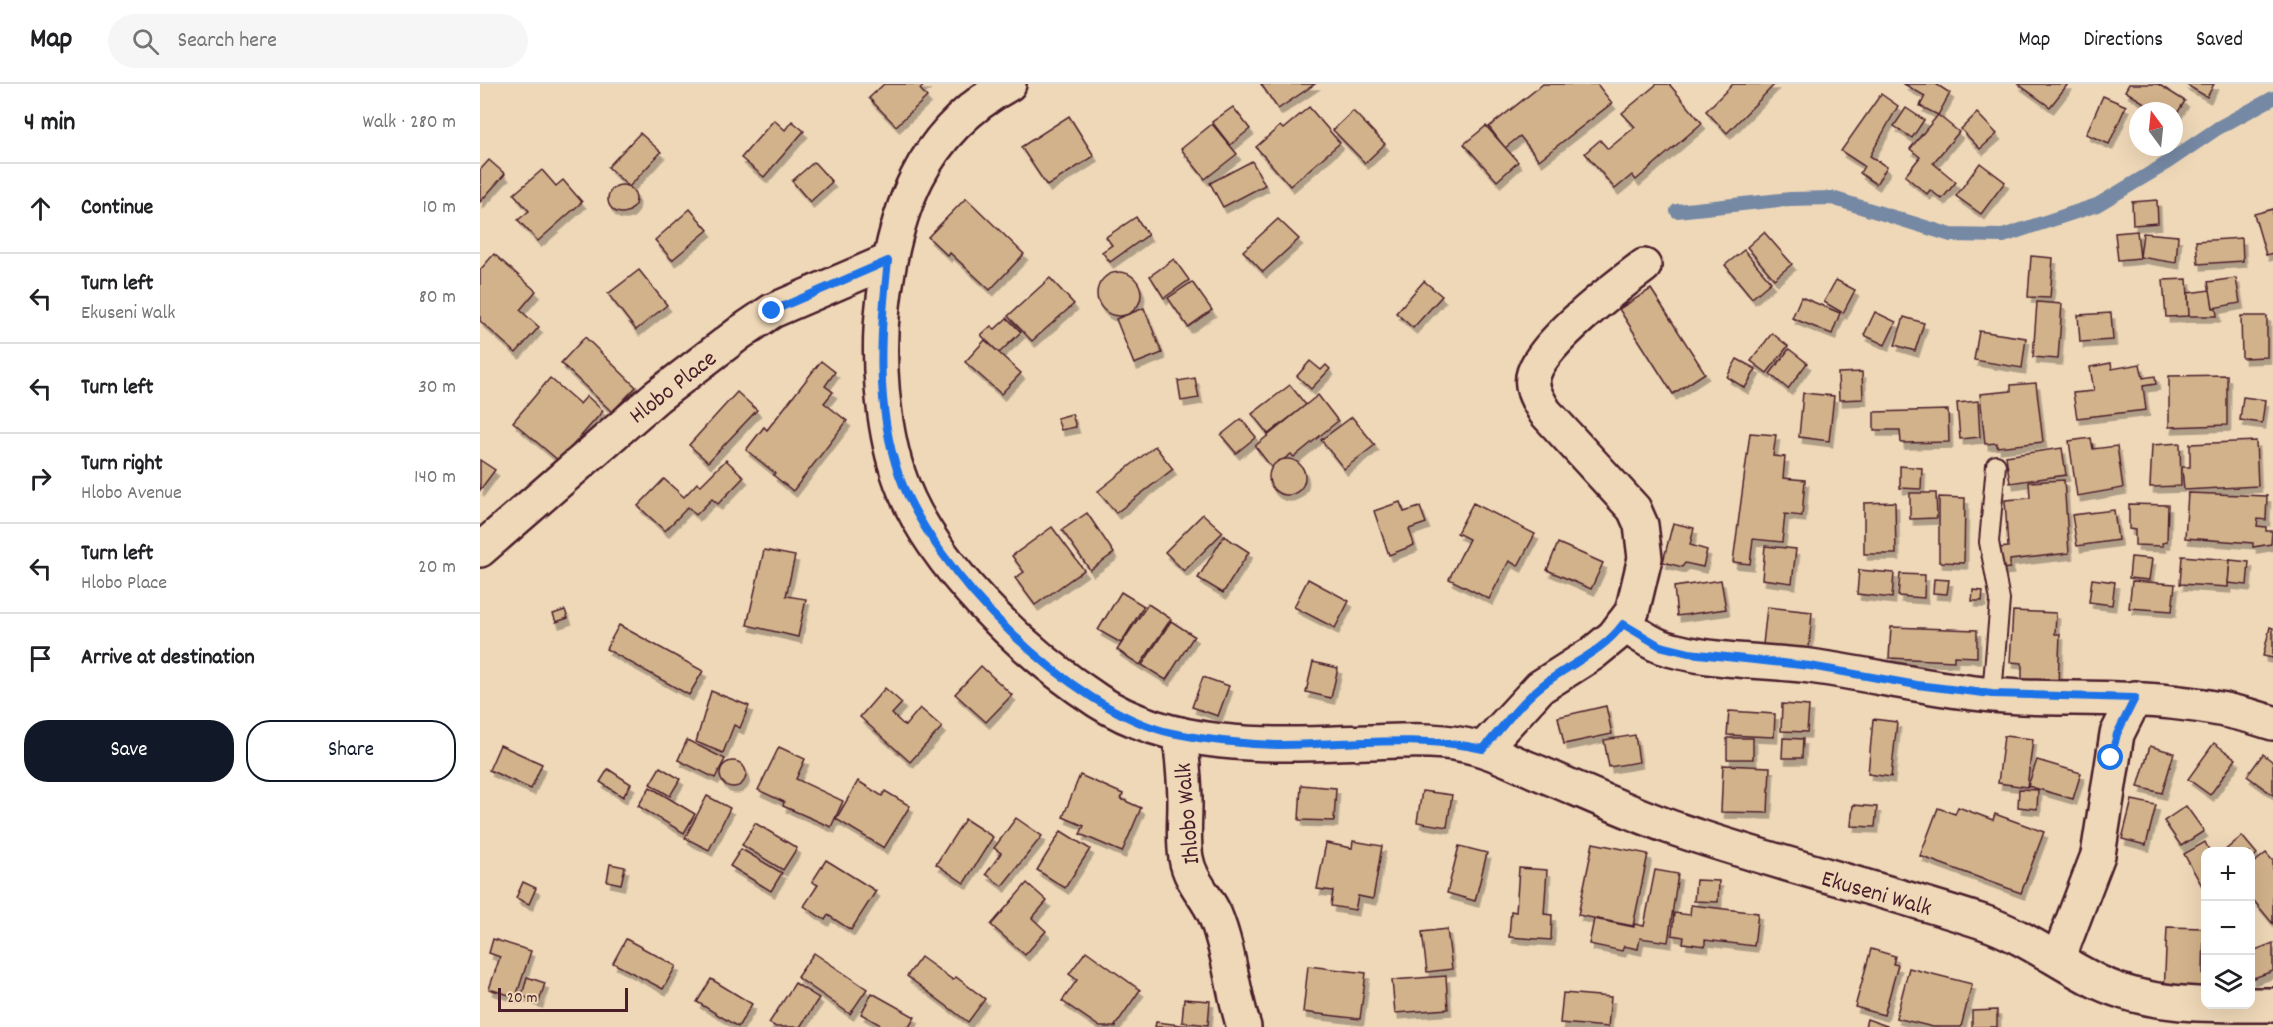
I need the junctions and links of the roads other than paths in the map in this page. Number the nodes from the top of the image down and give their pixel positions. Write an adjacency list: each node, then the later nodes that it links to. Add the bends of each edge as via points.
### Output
1 (1009, 84): 2 (street, Ekuseni Walk, via 984,98 950,127 933,150 900,212)
2 (888, 261): 5 (street, Hlobo Place, via 772,311 741,332 656,397); 10 (street, Ekuseni Walk, via 880,326 890,440 906,493 934,542 958,576 990,610 1068,681 1129,718)
3 (1644, 266): 6 (street, via 1601,298 1554,345 1534,373 1533,384 1545,412 1634,509 1641,525 1645,558 1640,590)
4 (1996, 465): 7 (lane, via 1989,542 2000,600)
5 (480, 550)
6 (1623, 624): 7 (street, via 1660,646 1689,653 1810,666); 11 (street, via 1592,654 1540,687)
7 (1992, 694): 8 (street)
8 (2135, 698): 9 (street, via 2226,708); 12 (street, via 2117,734 2098,855)
9 (2273, 723)
10 (1180, 734): 11 (street, Ekuseni Walk, via 1277,745 1435,741); 14 (street, Ihlobo Walk, via 1189,870 1217,922)
11 (1483, 749): 12 (street, Ekuseni Walk, via 1667,825 1803,871 1988,923)
12 (2058, 959): 13 (street, Ekuseni Walk, via 2100,983 2144,998 2197,1005)
13 (2273, 1005)
14 (1244, 1027)

